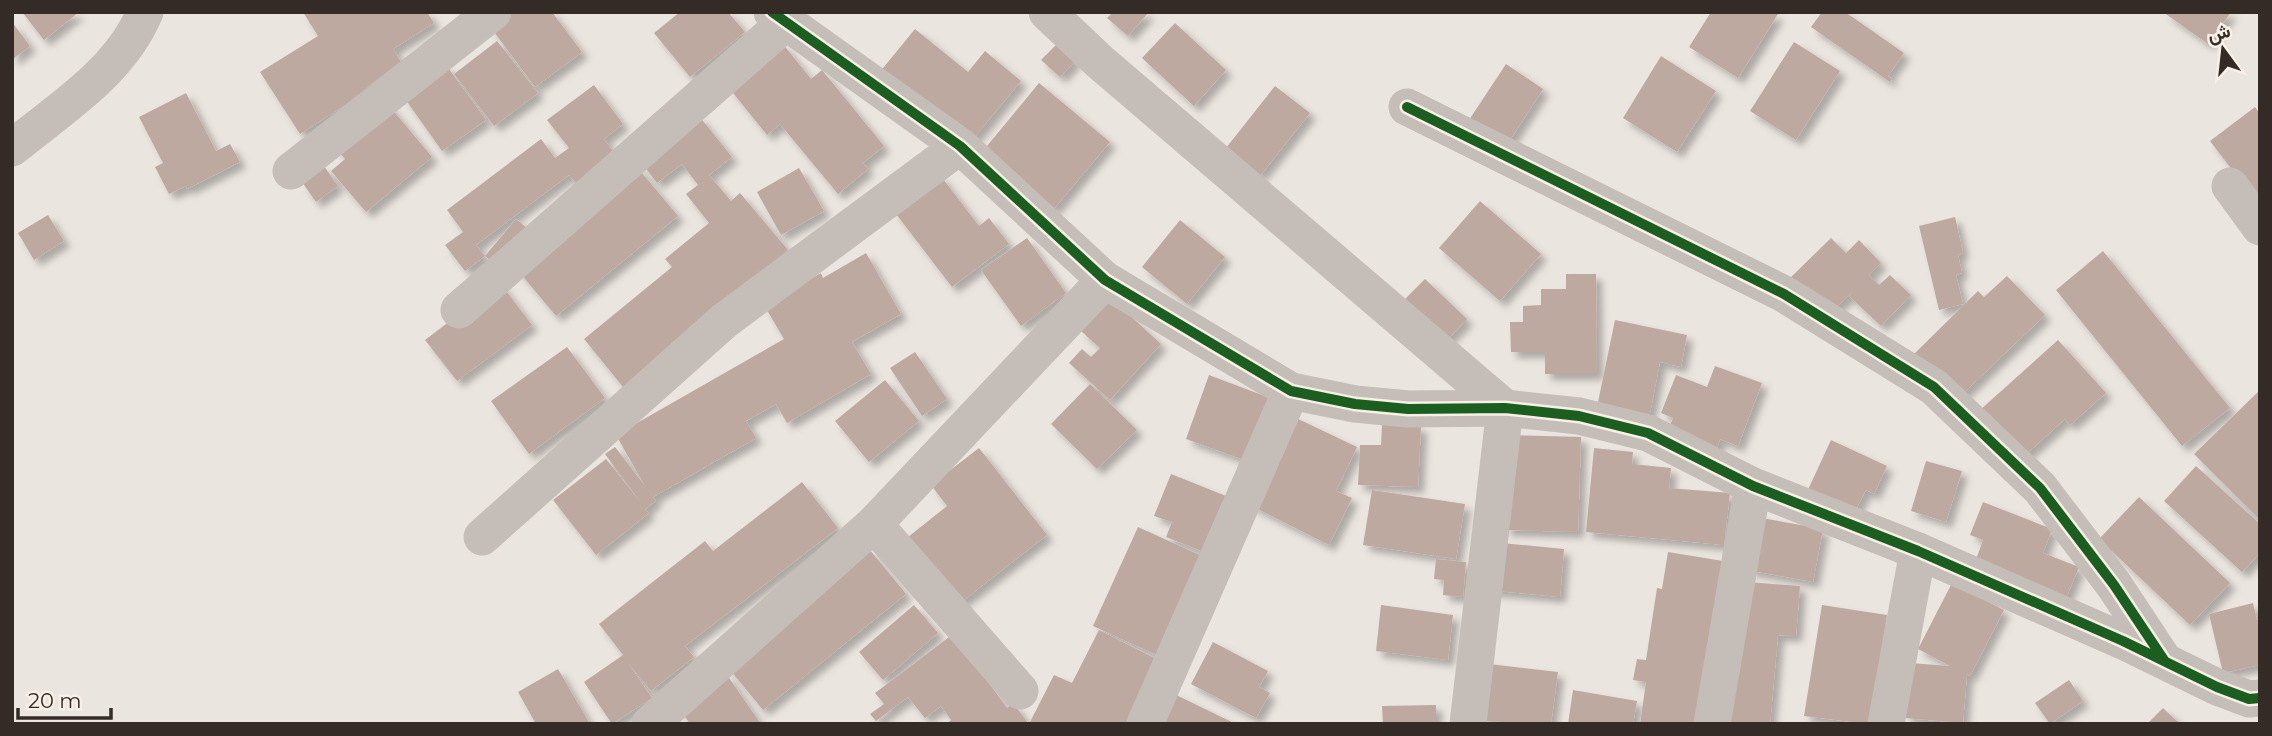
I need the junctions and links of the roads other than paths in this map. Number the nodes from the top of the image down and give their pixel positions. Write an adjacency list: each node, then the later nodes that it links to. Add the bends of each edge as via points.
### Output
1 (145, 12): 7 (street, via 135,37 108,70)
2 (493, 12): 8 (street)
3 (1047, 12): 14 (street)
4 (778, 18): 6 (street); 12 (street)
5 (1408, 107): 19 (street, via 1784,294 1934,387 2040,488 2114,585)
6 (960, 146): 11 (street); 17 (street, via 724,321)
7 (12, 148)
8 (291, 171)
9 (2230, 186): 10 (street)
10 (2260, 227)
11 (1105, 280): 13 (street); 16 (street)
12 (459, 310)
13 (1291, 391): 14 (street, via 1381,407); 23 (street)
14 (1505, 408): 15 (street, via 1579,416 1648,433); 24 (street)
15 (1753, 486): 18 (street); 25 (street)
16 (874, 524): 20 (street); 22 (street)
17 (482, 537)
18 (1918, 551): 19 (street); 26 (street)
19 (2164, 661): 21 (street, via 2217,687 2249,699)
20 (1020, 691)
21 (2260, 698)
22 (650, 724)
23 (1145, 724)
24 (1468, 724)
25 (1712, 724)
26 (1886, 724)

